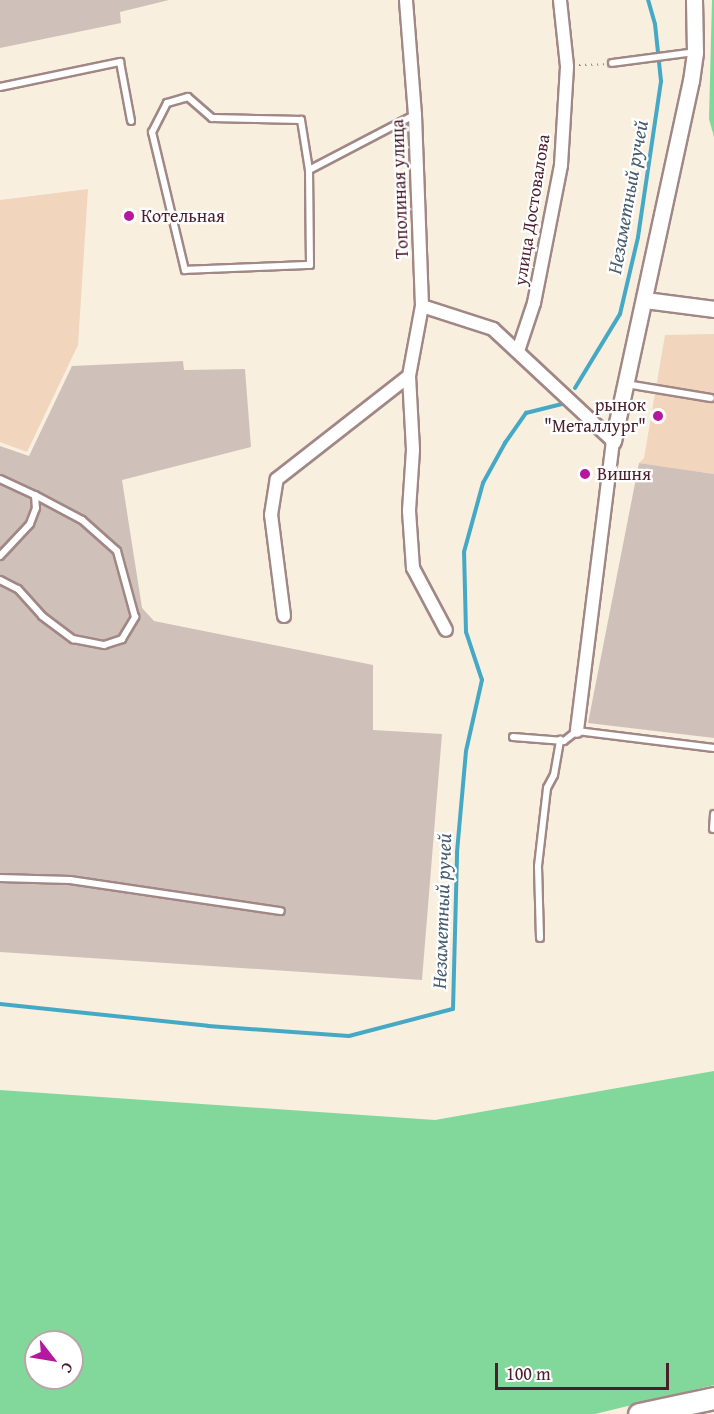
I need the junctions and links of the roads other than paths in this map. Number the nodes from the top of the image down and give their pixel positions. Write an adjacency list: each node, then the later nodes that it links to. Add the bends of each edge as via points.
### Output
1 (406, 0): 7 (street, Тополиная улица)
2 (560, 0): 13 (street, улица Достовалова, via 567,66 561,165 534,303)
3 (694, 0): 4 (street)
4 (695, 52): 5 (lane); 10 (street)
5 (612, 63)
6 (0, 87): 8 (lane, via 120,62)
7 (415, 115): 9 (lane); 11 (street, Тополиная улица)
8 (131, 121)
9 (309, 170): 9 (lane, via 310,266 184,270 152,132 167,103 188,98 212,118 302,120)
10 (645, 300): 12 (street); 15 (street)
11 (422, 306): 13 (street, via 493,329); 14 (street, Тополиная улица)
12 (714, 309)
13 (518, 351): 17 (street)
14 (409, 376): 22 (street, via 277,480 271,515); 23 (street, Тополиная улица, via 412,568)
15 (626, 384): 16 (lane); 17 (street)
16 (711, 398)
17 (613, 441): 24 (street)
18 (0, 479): 19 (lane)
19 (35, 495): 20 (lane, via 36,508 30,524); 21 (lane, via 82,520 117,551 135,617 122,639 104,645 72,639 42,616 18,588)
20 (0, 556)
21 (0, 580)
22 (284, 616)
23 (446, 630)
24 (577, 731): 26 (lane); 27 (lane)
25 (513, 737): 26 (lane)
26 (560, 740): 32 (lane, via 554,775 547,788 538,866)
27 (714, 748)
28 (714, 814): 29 (lane)
29 (713, 829)
30 (0, 878): 31 (lane, via 70,880)
31 (281, 911)
32 (540, 938)
33 (714, 1398): 34 (highway)
34 (639, 1414)

